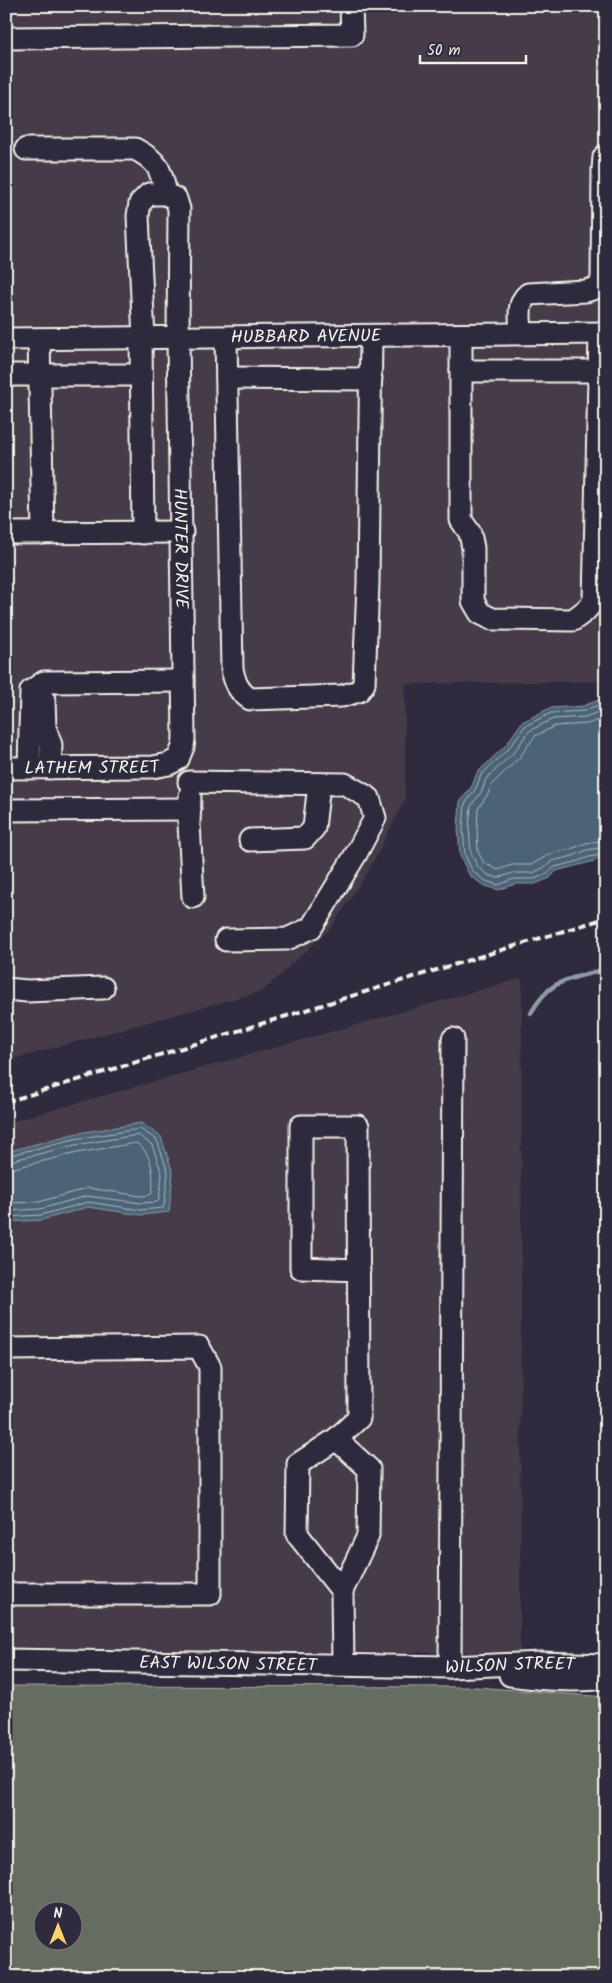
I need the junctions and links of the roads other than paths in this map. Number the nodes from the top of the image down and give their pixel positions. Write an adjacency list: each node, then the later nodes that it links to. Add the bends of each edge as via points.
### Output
1 (352, 6): 2 (street, via 352,35)
2 (6, 38)
3 (26, 149): 5 (street, HUNTER DRIVE, via 135,149 150,157 156,165 163,177)
4 (606, 155): 7 (street, via 603,170 602,278 598,287 586,291 528,294 520,303)
5 (166, 194): 10 (street, via 149,194 140,202); 11 (street, HUNTER DRIVE, via 176,199 179,209)
6 (603, 333): 7 (street, HUBBARD AVENUE); 15 (street)
7 (521, 334): 8 (street, HUBBARD AVENUE)
8 (461, 335): 9 (street, HUBBARD AVENUE); 16 (street)
9 (371, 336): 12 (street, HUBBARD AVENUE); 21 (street)
10 (142, 338): 11 (street, HUBBARD AVENUE); 14 (street, HUBBARD AVENUE); 17 (street)
11 (178, 338): 12 (street, HUBBARD AVENUE); 22 (street, HUNTER DRIVE)
12 (226, 338): 20 (street)
13 (6, 339): 14 (street, HUBBARD AVENUE)
14 (39, 339): 19 (street)
15 (600, 370): 16 (street); 16 (street, via 594,601 573,620 492,619 480,614 473,600 474,548 462,520)
16 (461, 371)
17 (141, 374): 19 (street); 25 (street)
18 (6, 375): 19 (street)
19 (40, 375): 24 (street)
20 (227, 378): 21 (street); 21 (street, via 232,669 236,684 250,698 342,696 359,690 364,684)
21 (371, 379)
22 (182, 532): 25 (street); 26 (street, HUNTER DRIVE)
23 (6, 533): 24 (street)
24 (43, 533): 25 (street)
25 (143, 533)
26 (184, 681): 27 (street); 28 (street, HUNTER DRIVE, via 184,738)
27 (44, 682): 30 (street, via 31,691); 31 (street, via 44,727 51,745)
28 (178, 759): 31 (street, LATHEM STREET, via 153,767); 32 (street, via 189,775)
29 (6, 768): 30 (street, LATHEM STREET)
30 (29, 768): 31 (street, LATHEM STREET)
31 (50, 768)
32 (189, 782): 33 (street); 34 (street)
33 (319, 784): 36 (street, via 314,828 305,838); 38 (street, via 345,784 369,798 375,818 356,854 311,928 287,939)
34 (190, 809): 35 (street); 37 (street)
35 (6, 810)
36 (250, 840)
37 (193, 897)
38 (226, 940)
39 (103, 988): 40 (street, via 26,992)
40 (6, 989)
41 (453, 1039): 50 (street)
42 (359, 1270): 42 (street, via 358,1126 301,1126 301,1268); 44 (street, via 360,1418)
43 (6, 1348): 46 (street, via 199,1347 210,1367 210,1594)
44 (336, 1439): 45 (street, via 369,1469 368,1536); 45 (street, via 298,1464 297,1534)
45 (342, 1591): 48 (street)
46 (6, 1594)
47 (6, 1660): 48 (street, EAST WILSON STREET)
48 (343, 1664): 50 (street, EAST WILSON STREET)
49 (606, 1664): 50 (street, WILSON STREET)
50 (450, 1667): 51 (street, WILSON STREET, via 545,1680)
51 (606, 1678)

